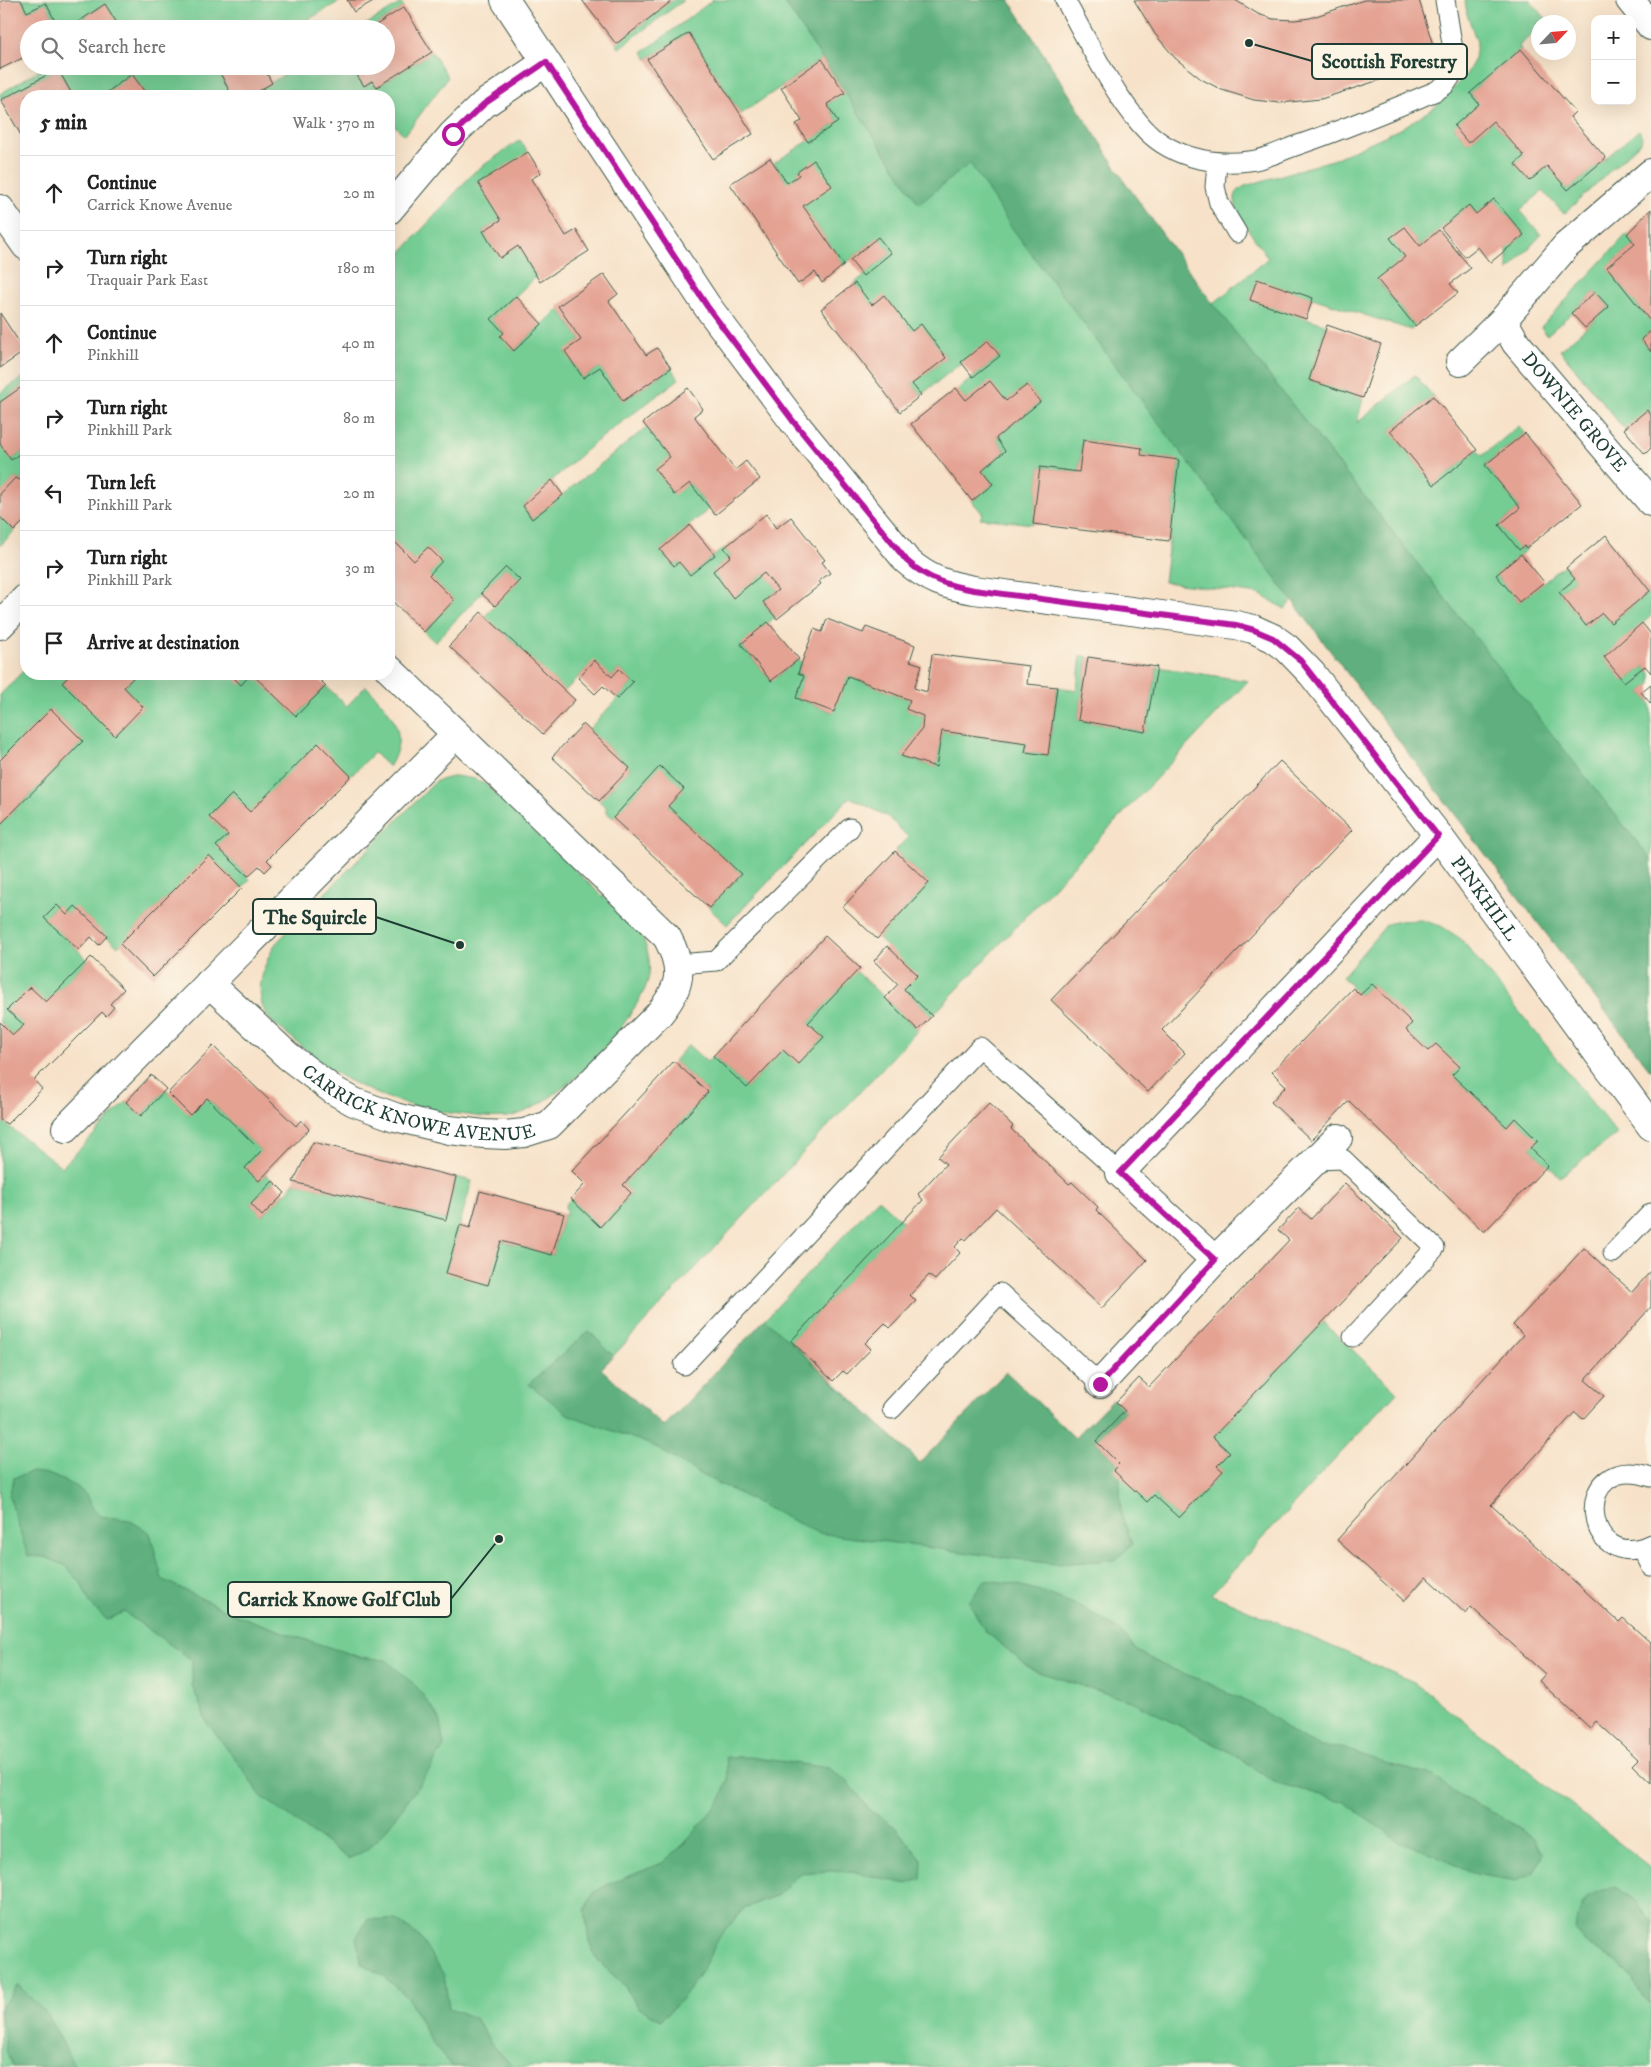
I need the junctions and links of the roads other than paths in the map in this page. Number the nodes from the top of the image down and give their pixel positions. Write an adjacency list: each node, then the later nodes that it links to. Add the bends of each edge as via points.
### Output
1 (505, 0): 6 (street, PINKHILL)
2 (1065, 0): 7 (lane, via 1128,108 1143,127 1181,154)
3 (1445, 0): 7 (lane, via 1455,62 1450,78 1436,91 1328,135 1250,161)
4 (1630, 0): 5 (street)
5 (1651, 26)
6 (546, 62): 9 (street, via 484,104 453,134); 21 (street, PINKHILL, via 707,306 793,421 907,561 920,572 946,585 1236,625 1273,638 1312,674)
7 (1217, 163): 11 (lane, via 1215,187 1219,202)
8 (1651, 173): 13 (street, via 1566,246)
9 (395, 203)
10 (0, 209): 12 (street)
11 (1237, 233)
12 (20, 237)
13 (1503, 320): 14 (street); 15 (street, DOWNIE GROVE, via 1516,343)
14 (1460, 362)
15 (1651, 502)
16 (20, 604): 17 (street)
17 (0, 625)
18 (395, 675): 19 (street, CARRICK KNOWE AVENUE)
19 (456, 734): 22 (street, CARRICK KNOWE AVENUE, via 667,937); 23 (street)
20 (850, 828): 22 (lane, via 716,961)
21 (1438, 836): 24 (street, PINKHILL); 28 (street)
22 (678, 964): 23 (street, CARRICK KNOWE AVENUE, via 678,982 672,998 549,1125 504,1135 449,1130 395,1117 354,1102 288,1056)
23 (209, 983): 25 (street)
24 (1651, 1126)
25 (66, 1128)
26 (1338, 1138): 27 (street)
27 (1316, 1160): 31 (street); 32 (lane, via 1343,1158 1435,1248)
28 (1120, 1173): 31 (street); 33 (lane, via 980,1047)
29 (1651, 1213): 30 (lane)
30 (1613, 1253)
31 (1215, 1260): 34 (street)
32 (1353, 1337)
33 (684, 1365)
34 (1100, 1384): 35 (lane, via 1000,1293)
35 (892, 1409)
36 (1651, 1477): 37 (lane, via 1637,1472 1622,1473 1608,1480 1598,1491 1593,1505 1597,1527 1612,1544 1626,1549)
37 (1646, 1546): 38 (lane)
38 (1651, 1566)

